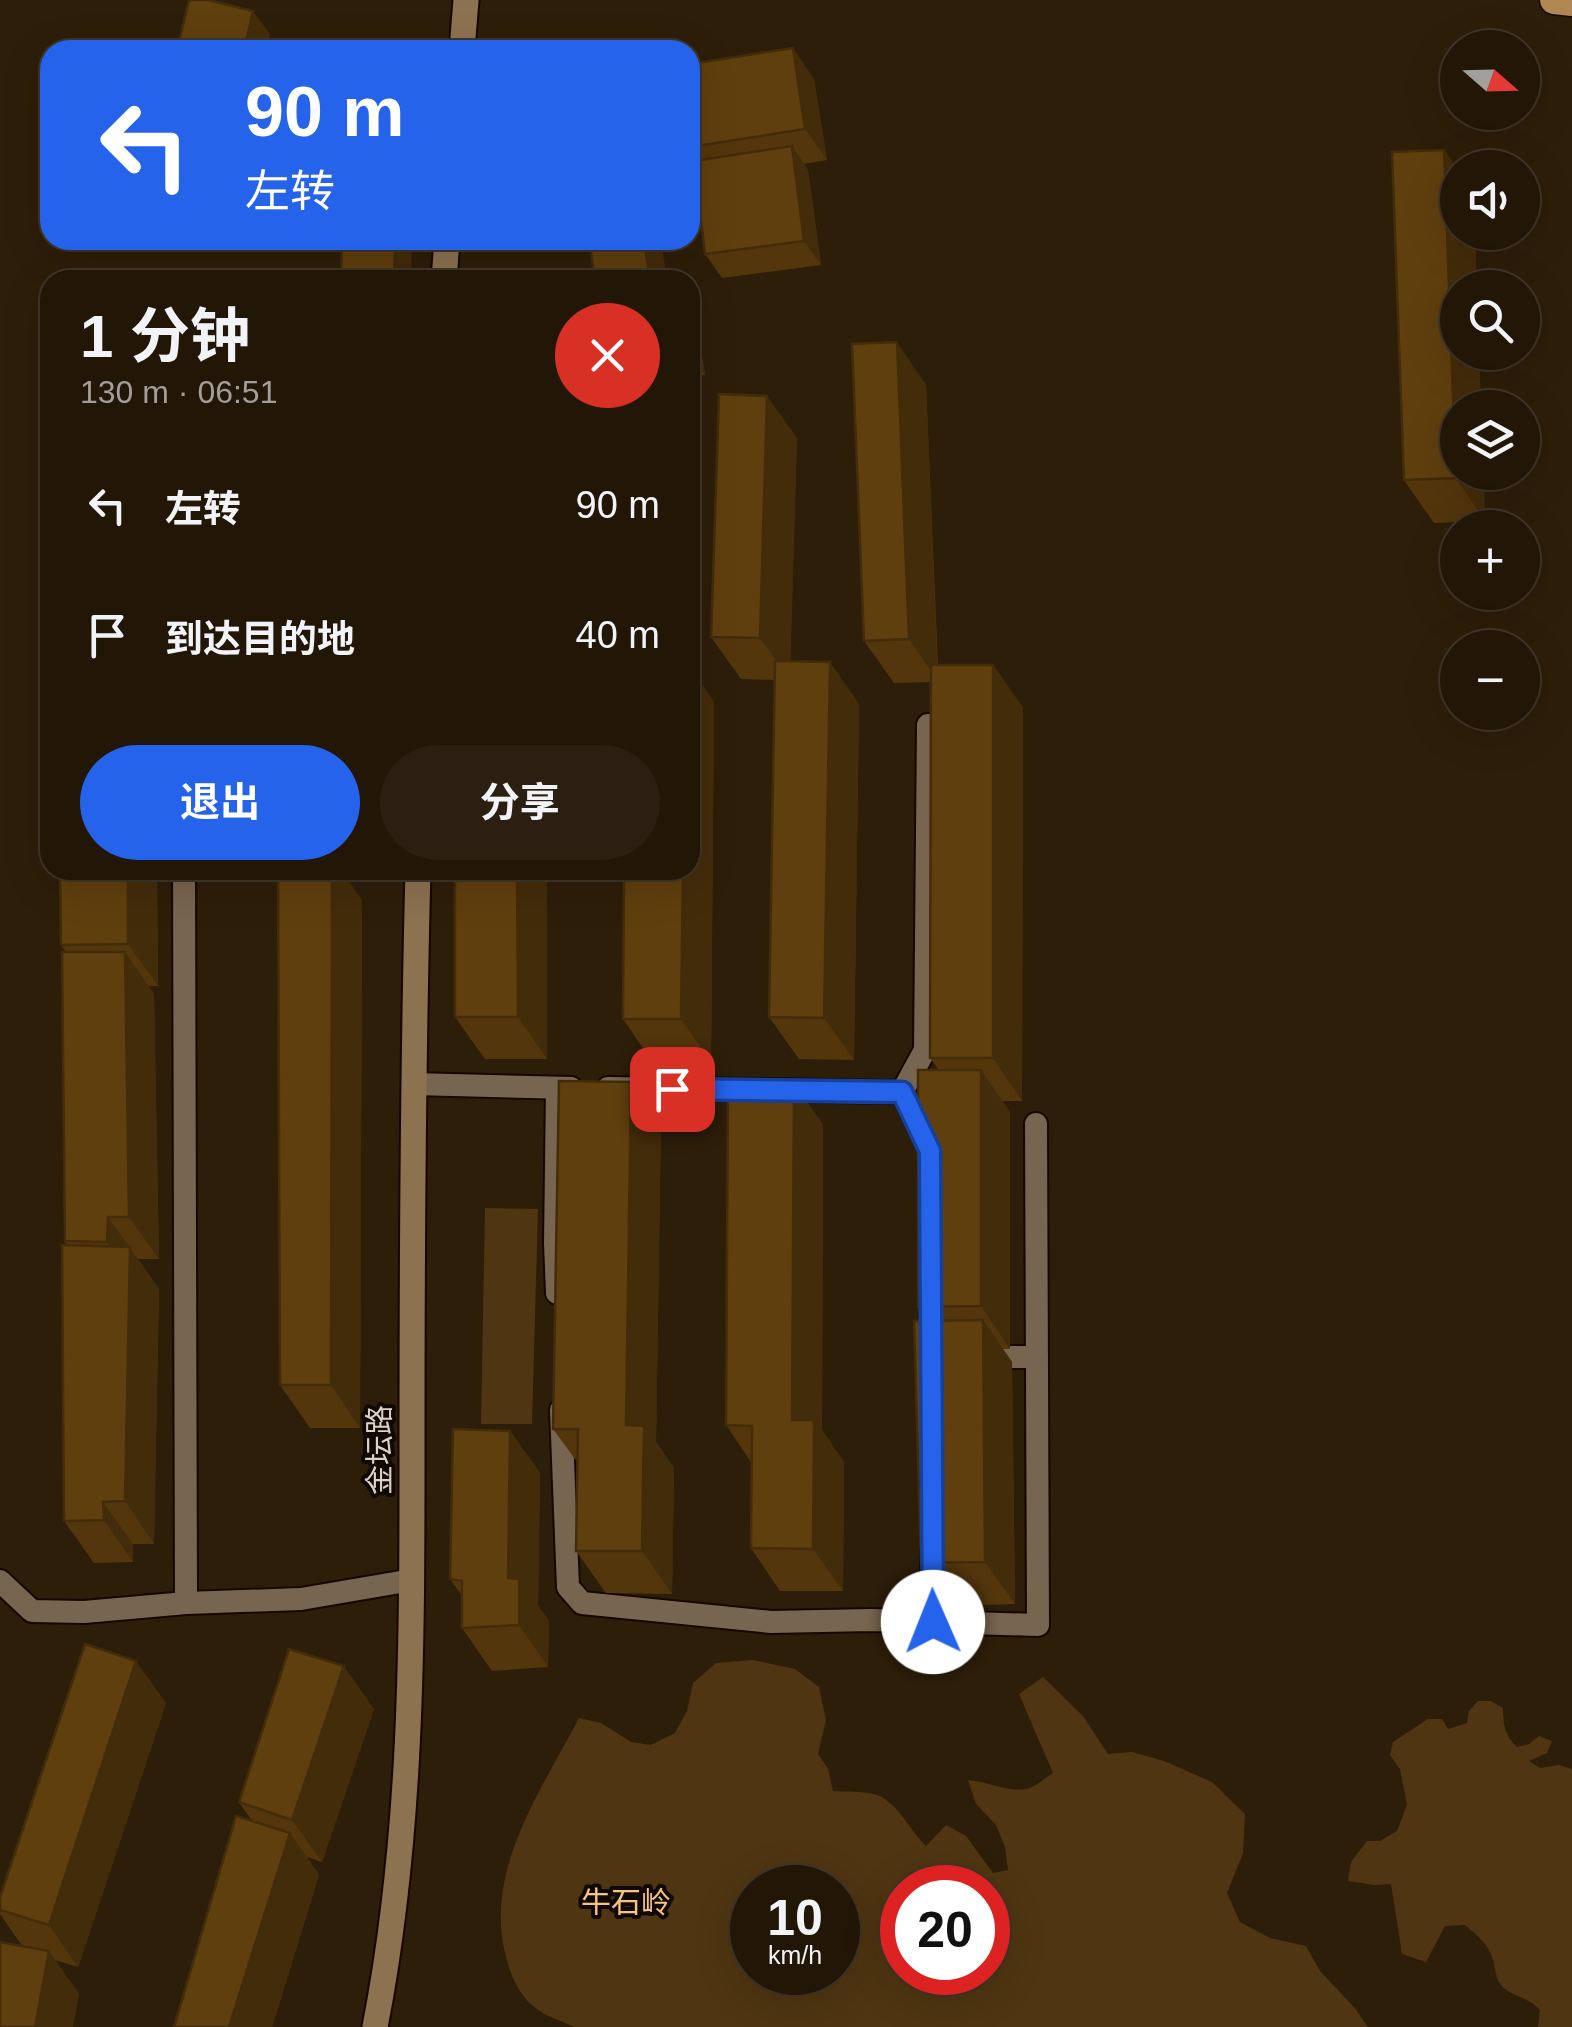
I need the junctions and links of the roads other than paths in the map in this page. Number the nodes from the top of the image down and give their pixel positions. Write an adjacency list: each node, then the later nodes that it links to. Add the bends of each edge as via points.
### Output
1 (466, 0): 4 (main road)
2 (1554, 0): 3 (highway)
3 (1572, 2)
4 (463, 40)
5 (928, 725): 10 (lane, via 925,1050)
6 (184, 880): 20 (lane)
7 (418, 880): 8 (main road, 金坛路)
8 (413, 1084): 9 (lane); 18 (main road, 金坛路)
9 (558, 1088): 10 (lane); 13 (lane)
10 (902, 1092): 12 (lane, via 930,1151)
11 (1036, 1124): 15 (lane)
12 (930, 1170)
13 (558, 1321)
14 (948, 1357): 15 (lane)
15 (1037, 1357): 21 (lane, via 1038,1626)
16 (560, 1379): 21 (lane, via 568,1587 582,1604 771,1622)
17 (932, 1528): 21 (lane)
18 (412, 1580): 20 (lane, via 301,1599); 22 (main road, 金坛路, via 408,1766)
19 (0, 1581): 20 (lane, via 32,1611)
20 (186, 1603)
21 (933, 1622)
22 (374, 2027)

